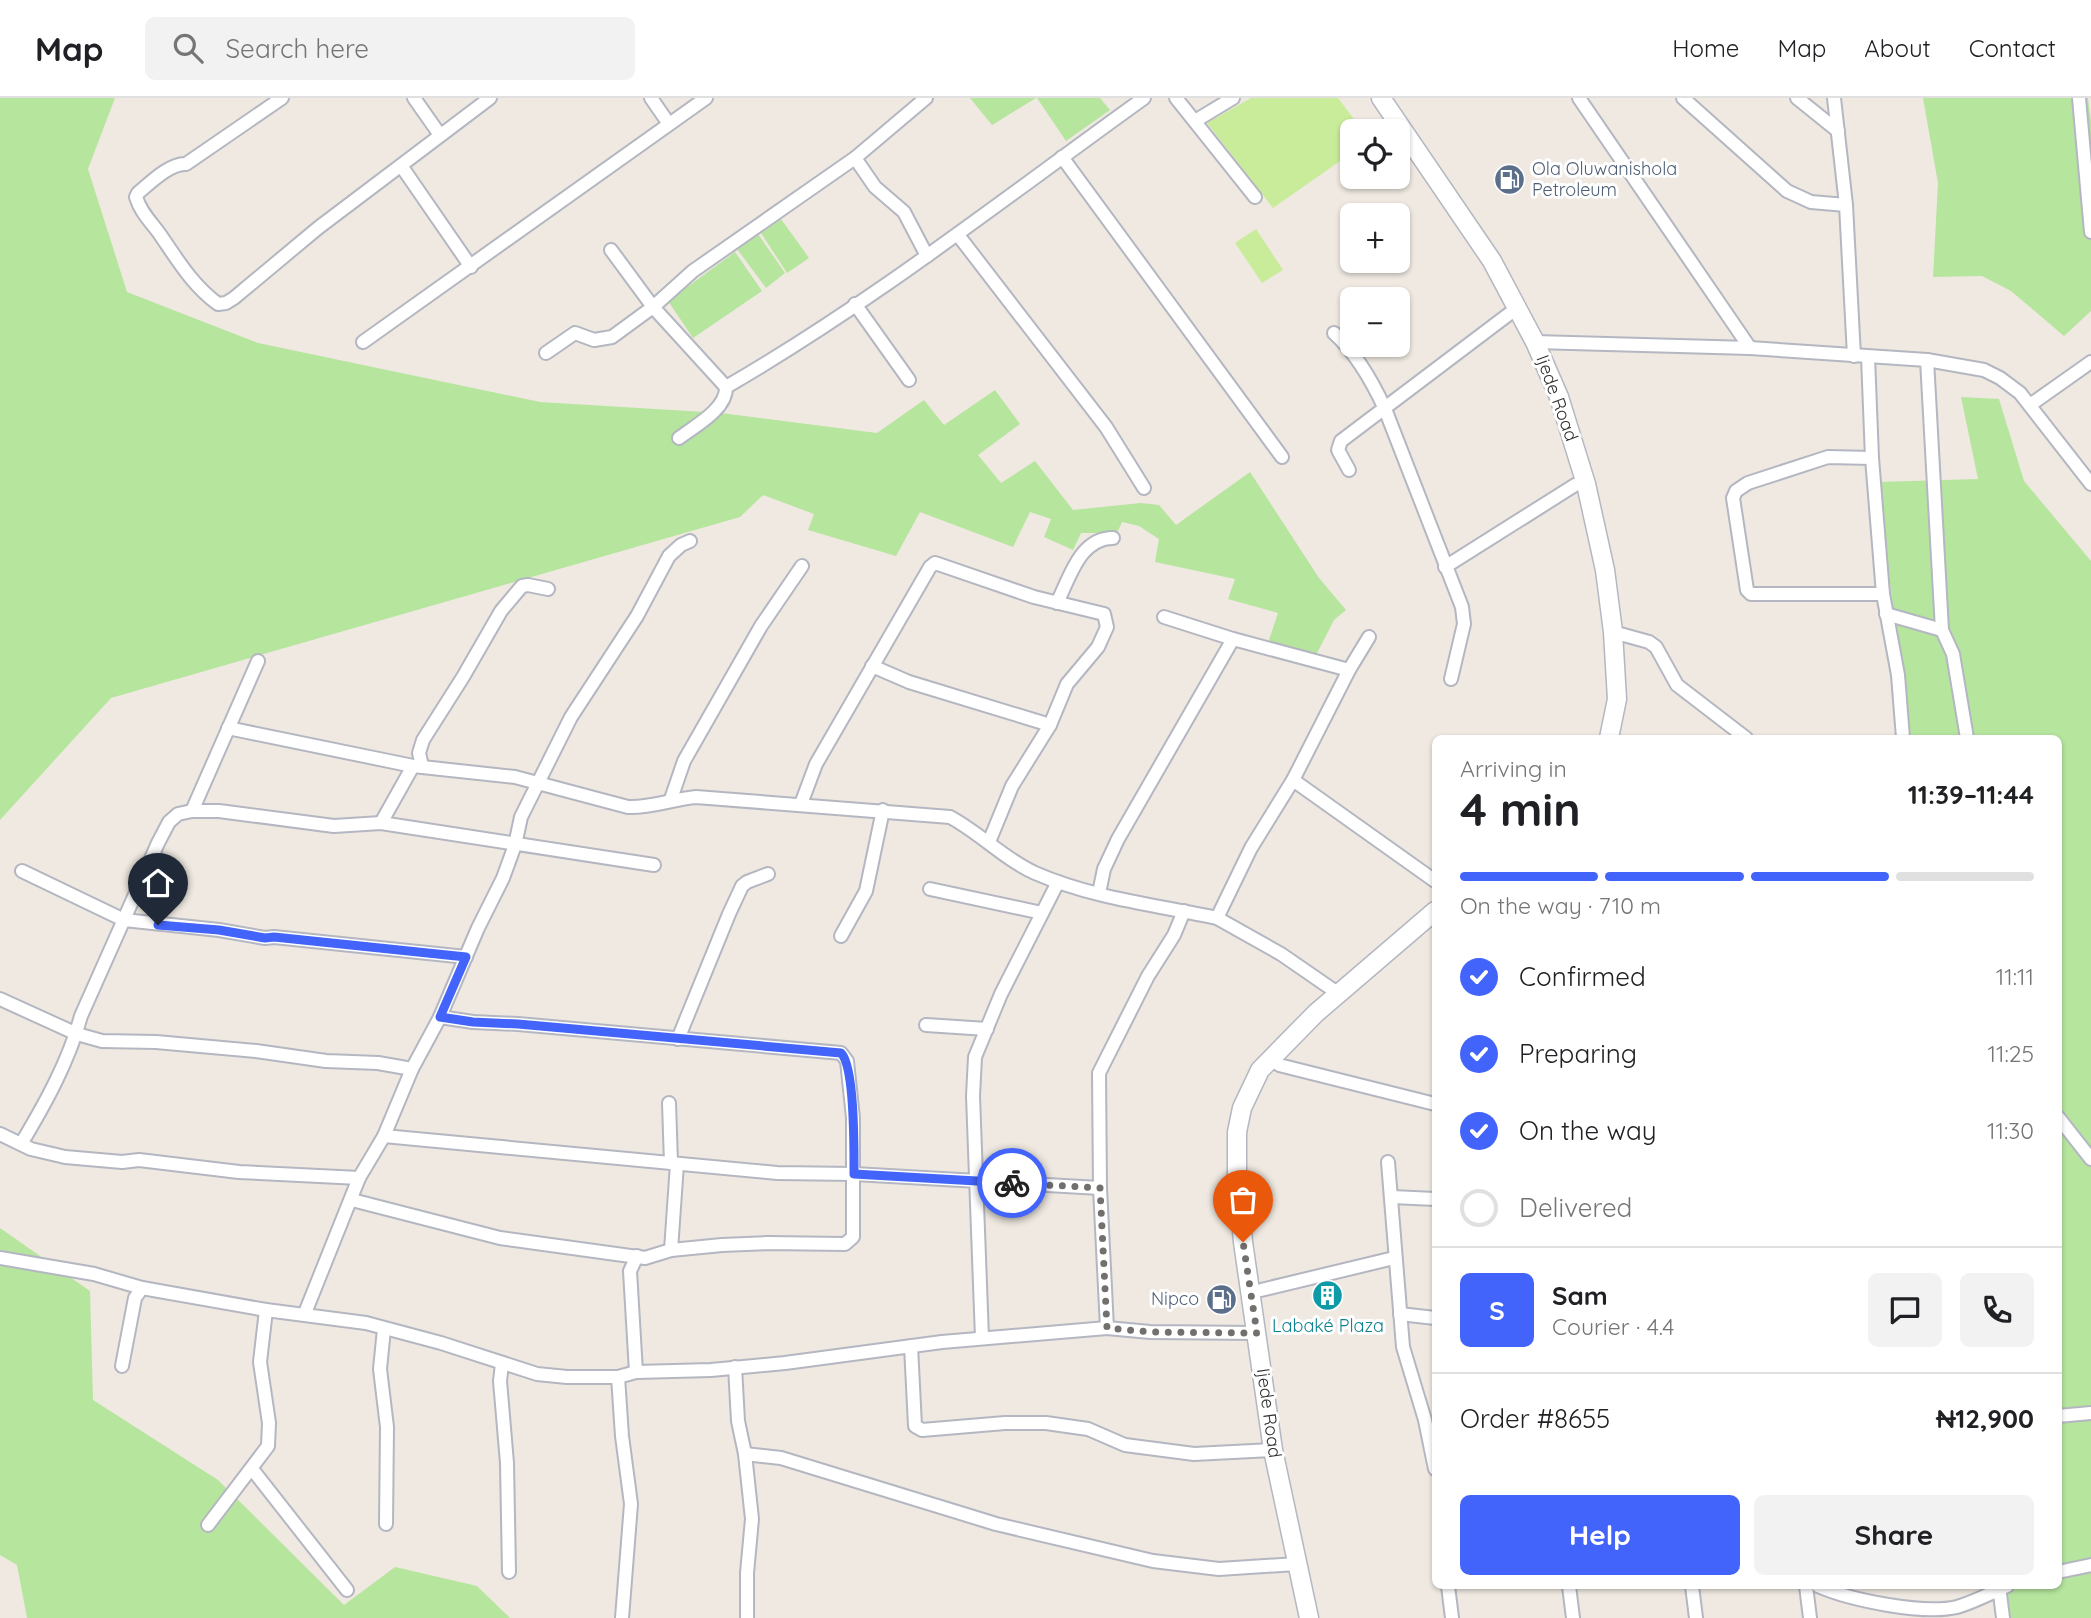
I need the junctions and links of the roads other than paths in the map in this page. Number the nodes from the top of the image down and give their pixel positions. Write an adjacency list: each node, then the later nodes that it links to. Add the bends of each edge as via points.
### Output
1 (282, 98): 25 (street, via 186,164 173,166 136,197 143,214 195,285 218,304 234,298 318,228)
2 (414, 98): 21 (street)
3 (490, 98): 21 (street)
4 (651, 98): 19 (street)
5 (706, 98): 19 (street)
6 (926, 98): 23 (street)
7 (1144, 98): 22 (street)
8 (1177, 98): 18 (street)
9 (1233, 98): 18 (street)
10 (1370, 98): 17 (main road)
11 (1381, 98): 39 (main road, Ijede Road, via 1492,261)
12 (1579, 98): 40 (street)
13 (1684, 98): 28 (street, via 1787,191 1811,202)
14 (1797, 98): 20 (street)
15 (1834, 98): 20 (street)
16 (2079, 98): 27 (street)
17 (1384, 119)
18 (1195, 121): 26 (street)
19 (669, 124): 33 (street)
20 (1838, 131): 28 (street)
21 (440, 135): 25 (street)
22 (1062, 157): 30 (street); 51 (street)
23 (855, 158): 32 (street, via 875,187 904,212); 35 (street, via 694,271)
24 (1410, 158): 36 (main road, Ijede Road, via 1482,264)
25 (402, 167): 33 (street)
26 (1255, 197)
27 (2090, 200): 29 (street)
28 (1846, 205): 42 (street)
29 (2091, 232)
30 (958, 236): 32 (street); 56 (street, via 1106,427)
31 (611, 250): 35 (street)
32 (927, 256): 34 (street)
33 (471, 267): 38 (street)
34 (855, 304): 46 (street); 47 (street)
35 (653, 307): 41 (street, via 612,337 594,340 575,333); 47 (street)
36 (1509, 314): 49 (street); 55 (main road, Ijede Road, via 1548,398)
37 (1334, 333): 49 (street, via 1376,389)
38 (363, 342)
39 (1535, 342): 40 (street); 67 (main road, Ijede Road, via 1559,397 1586,484)
40 (1750, 348): 42 (street)
41 (546, 353)
42 (1854, 356): 43 (street)
43 (1868, 357): 44 (street); 52 (street)
44 (1927, 360): 48 (street, via 1984,370 2000,377); 66 (street)
45 (2091, 362): 48 (street)
46 (908, 380)
47 (726, 387): 50 (street, via 719,406)
48 (2030, 405): 54 (street)
49 (1385, 410): 53 (street, via 1338,445); 60 (street)
50 (679, 438)
51 (1282, 457)
52 (1872, 458): 62 (street); 62 (street, via 1828,457 1748,483 1733,498 1751,594)
53 (1349, 470)
54 (2091, 484)
55 (1575, 485): 60 (street); 76 (main road, Ijede Road, via 1602,631 1606,698)
56 (1144, 488)
57 (1113, 538): 63 (street, via 1088,545)
58 (690, 541): 83 (street, via 669,556 637,617 571,717)
59 (802, 566): 84 (street, via 761,626 684,761)
60 (1445, 567): 73 (street, via 1464,624)
61 (548, 589): 81 (street, via 522,586 501,611 423,740)
62 (1883, 594): 64 (street)
63 (1057, 603): 71 (street, via 935,564); 74 (street, via 1104,614 1107,627 1098,647 1067,684)
64 (1886, 614): 66 (street); 79 (street, via 1898,675)
65 (1164, 617): 69 (street)
66 (1942, 630): 80 (street, via 1953,654)
67 (1613, 632): 77 (main road, Ijede Road, via 1617,699); 78 (street, via 1656,647 1678,685)
68 (1369, 637): 72 (street)
69 (1233, 639): 72 (street); 97 (street, via 1118,839)
70 (258, 661): 75 (street)
71 (872, 666): 74 (street, via 909,682); 85 (street, via 816,764)
72 (1349, 670): 82 (street)
73 (1451, 679)
74 (1050, 724): 89 (street, via 1012,786)
75 (228, 728): 81 (street); 87 (street)
76 (1599, 735)
77 (1610, 735)
78 (1742, 735)
79 (1903, 735)
80 (1966, 735)
81 (418, 766): 83 (street, via 494,773); 88 (street)
82 (1293, 780): 94 (street); 101 (street, via 1251,848)
83 (538, 783): 84 (street, via 628,807); 90 (street, via 521,817)
84 (671, 799): 85 (street)
85 (801, 804): 86 (street)
86 (883, 810): 89 (street, via 950,817); 104 (street, via 866,891)
87 (192, 811): 88 (street, via 334,826); 102 (street, via 169,822)
88 (381, 823): 90 (street)
89 (989, 842): 95 (street, via 1032,872)
90 (515, 845): 91 (street); 105 (street)
91 (653, 865)
92 (22, 871): 102 (street)
93 (768, 874): 112 (street, via 743,887)
94 (1432, 879)
95 (1058, 882): 97 (street); 99 (street)
96 (930, 889): 99 (street)
97 (1099, 893): 98 (street)
98 (1184, 911): 101 (street); 127 (street, via 1099,1073)
99 (1042, 913): 110 (street)
100 (1432, 914): 106 (main road, Ijede Road)
101 (1217, 918): 106 (street)
102 (124, 920): 105 (street); 111 (street)
103 (1432, 928): 113 (main road, Ijede Road)
104 (841, 936)
105 (466, 957): 108 (street)
106 (1339, 994): 143 (main road, Ijede Road, via 1261,1070 1242,1108 1237,1177)
107 (0, 999): 111 (street)
108 (440, 1017): 112 (street); 114 (street)
109 (926, 1025): 110 (street)
110 (987, 1029): 126 (street, via 972,1074)
111 (76, 1034): 114 (street, via 102,1041 256,1051); 120 (street)
112 (678, 1039): 124 (street, via 844,1055 853,1118)
113 (1279, 1065): 115 (street); 136 (main road, Ijede Road, via 1261,1090 1248,1134 1248,1178)
114 (412, 1069): 119 (street)
115 (1432, 1100)
116 (669, 1103): 123 (street)
117 (2062, 1122): 121 (street)
118 (0, 1134): 120 (street)
119 (384, 1136): 123 (street); 125 (street)
120 (22, 1144): 125 (street, via 65,1157)
121 (2091, 1159)
122 (1388, 1162): 128 (street)
123 (674, 1164): 124 (street); 131 (street)
124 (854, 1174): 126 (street); 131 (street, via 854,1232 845,1244 767,1242)
125 (359, 1178): 130 (street)
126 (976, 1181): 127 (street); 144 (street)
127 (1100, 1188): 141 (street)
128 (1392, 1197): 129 (street); 134 (street)
129 (1432, 1199)
130 (352, 1200): 132 (street, via 500,1238); 138 (street)
131 (671, 1250): 132 (street)
132 (637, 1256): 149 (street, via 631,1271)
133 (0, 1258): 135 (street, via 94,1274)
134 (1394, 1258): 136 (street); 139 (street)
135 (142, 1288): 137 (street); 147 (street, via 135,1298)
136 (1261, 1290): 174 (main road, Ijede Road, via 1284,1450)
137 (266, 1310): 138 (street); 156 (street, via 260,1362 269,1438)
138 (305, 1313): 142 (street)
139 (1399, 1314): 140 (street); 154 (street, via 1403,1347)
140 (1432, 1318)
141 (1107, 1328): 143 (street); 144 (street)
142 (384, 1329): 146 (street); 157 (street, via 380,1370 387,1427)
143 (1257, 1333): 153 (main road, Ijede Road)
144 (982, 1338): 145 (street)
145 (911, 1346): 148 (street); 153 (street, via 915,1426 922,1430 1046,1423 1088,1429 1125,1444 1194,1454)
146 (502, 1364): 150 (street, via 550,1376); 162 (street)
147 (122, 1366)
148 (735, 1367): 149 (street); 155 (street)
149 (636, 1372): 150 (street)
150 (618, 1377): 171 (street, via 631,1504)
151 (2091, 1413): 152 (street)
152 (2062, 1416)
153 (1273, 1450): 159 (main road, Ijede Road)
154 (1432, 1451)
155 (745, 1454): 159 (street, via 781,1458 996,1524 1153,1561 1219,1569); 172 (street, via 752,1519)
156 (252, 1469): 158 (street); 170 (street)
157 (386, 1524)
158 (208, 1525)
159 (1297, 1564): 173 (main road, Ijede Road)
160 (2091, 1565): 161 (street)
161 (2062, 1571)
162 (509, 1572)
163 (1448, 1589): 175 (street)
164 (1569, 1589): 176 (street)
165 (1692, 1589): 177 (street)
166 (1806, 1589): 178 (street)
167 (1825, 1589): 168 (street, via 1872,1602 1934,1610 1955,1607)
168 (1997, 1589)
169 (2002, 1589): 179 (street)
170 (347, 1590)
171 (622, 1618)
172 (747, 1618)
173 (1308, 1618)
174 (1320, 1618)
175 (1452, 1618)
176 (1573, 1618)
177 (1696, 1618)
178 (1810, 1618)
179 (2003, 1618)

